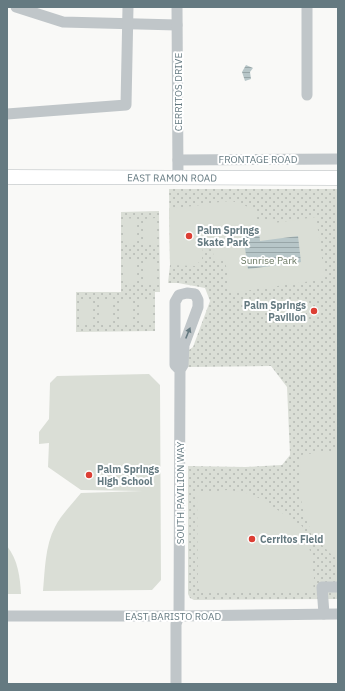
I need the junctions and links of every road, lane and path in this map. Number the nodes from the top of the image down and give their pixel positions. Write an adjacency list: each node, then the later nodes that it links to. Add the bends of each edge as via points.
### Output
1 (16, 7): 5 (street, via 63,22)
2 (128, 7): 5 (street)
3 (178, 7): 6 (street, CERRITOS DRIVE)
4 (307, 7): 7 (street)
5 (127, 24): 6 (street); 8 (street, via 126,105)
6 (178, 25): 10 (street, CERRITOS DRIVE)
7 (307, 95)
8 (7, 114)
9 (338, 159): 10 (street, FRONTAGE ROAD)
10 (178, 160): 12 (street, CERRITOS DRIVE)
11 (7, 177): 12 (main road, EAST RAMON ROAD)
12 (178, 178): 13 (main road, EAST RAMON ROAD)
13 (338, 178)
14 (180, 370): 14 (street, SOUTH PAVILION WAY, one-way to 14, via 183,365 184,345 198,307 195,294 179,295 175,302 175,364); 19 (street, SOUTH PAVILION WAY)
15 (338, 587): 16 (street, via 322,587)
16 (324, 614): 17 (street, EAST BARISTO ROAD); 19 (street, EAST BARISTO ROAD)
17 (338, 614)
18 (7, 616): 19 (street, EAST BARISTO ROAD)
19 (179, 616): 20 (street, SOUTH PAVILION WAY, via 176,624)
20 (176, 684)

